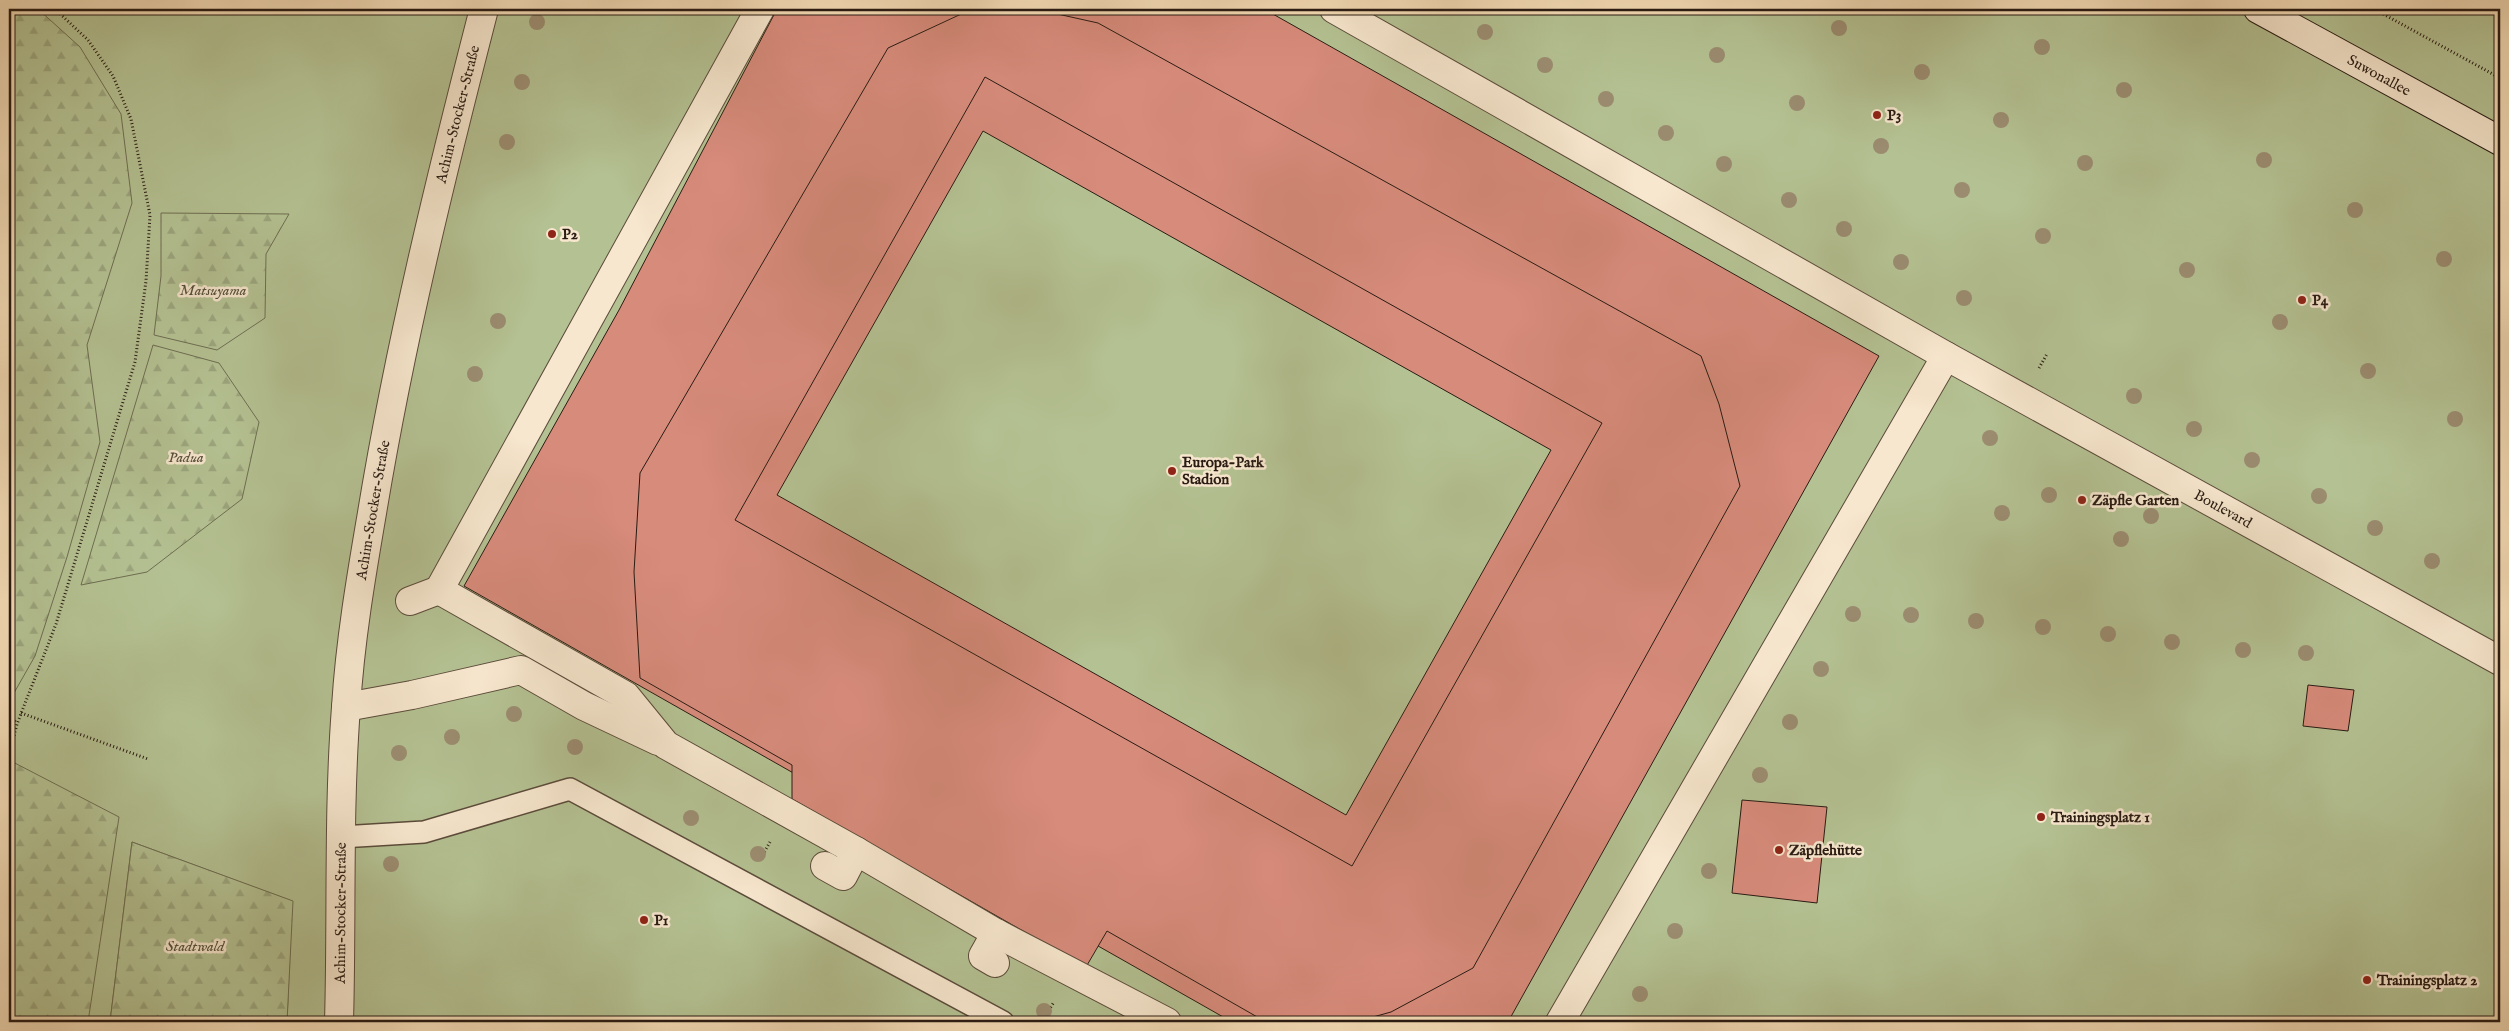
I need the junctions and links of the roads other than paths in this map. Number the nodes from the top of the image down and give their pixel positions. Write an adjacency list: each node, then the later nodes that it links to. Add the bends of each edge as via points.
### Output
1 (484, 9): 10 (street, Achim-Stocker-Straße, via 432,211 389,412 355,614)
2 (760, 9): 7 (street)
3 (1334, 9): 6 (street, Boulevard)
4 (2258, 9): 5 (street, Suwonallee)
5 (2500, 141)
6 (1946, 356): 9 (street, Boulevard); 20 (street)
7 (439, 590): 8 (street); 11 (street, via 626,696)
8 (410, 601)
9 (2500, 661)
10 (346, 707): 11 (street, via 521,670 584,706); 12 (street, Achim-Stocker-Straße)
11 (666, 745): 13 (street)
12 (341, 837): 17 (street, Achim-Stocker-Straße); 18 (lane, via 424,832 570,788)
13 (856, 851): 14 (street, via 843,876); 15 (street)
14 (825, 866)
15 (996, 933): 16 (street, via 983,956); 19 (street)
16 (995, 963)
17 (339, 1022)
18 (1003, 1022)
19 (1167, 1022)
20 (1560, 1022)

